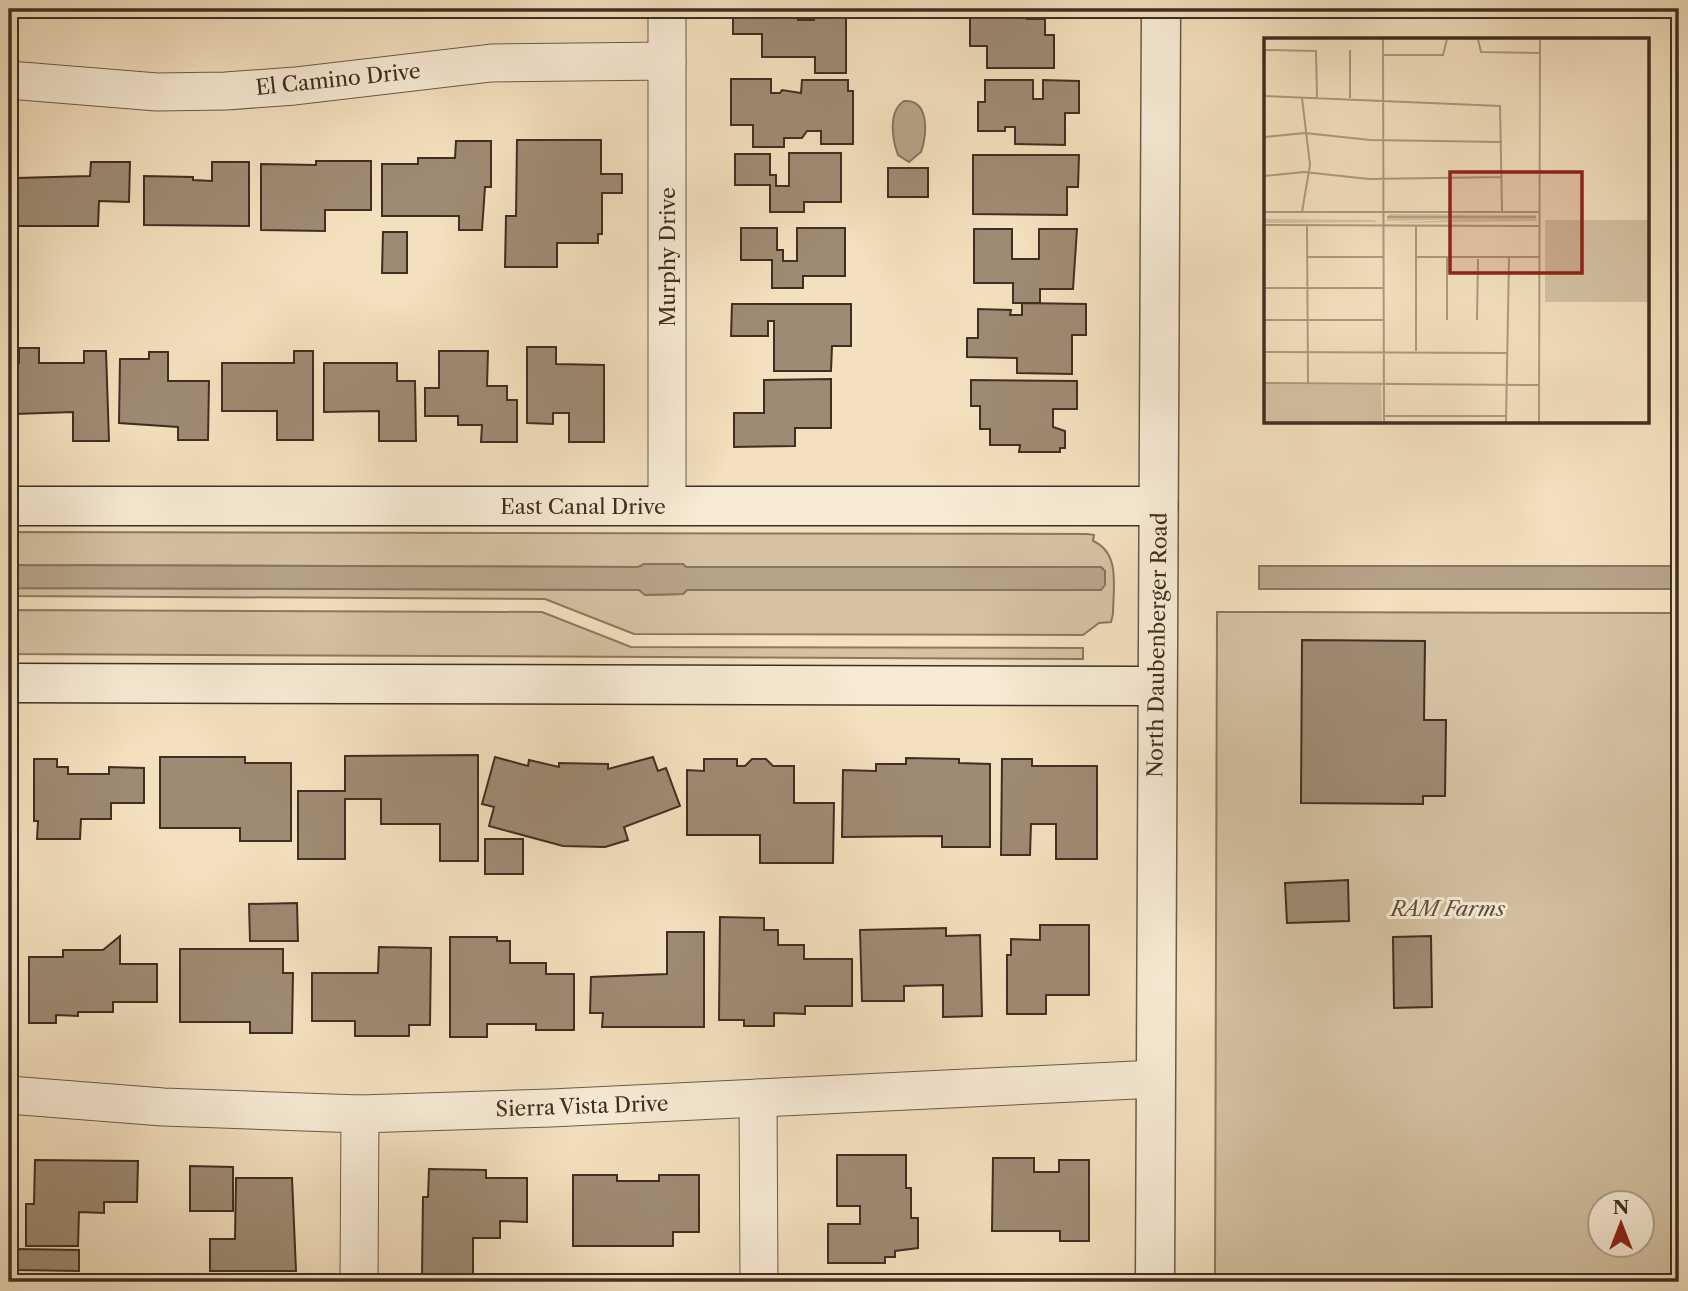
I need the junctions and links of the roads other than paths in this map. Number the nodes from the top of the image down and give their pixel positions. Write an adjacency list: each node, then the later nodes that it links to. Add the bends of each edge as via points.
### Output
1 (667, 9): 3 (street, Murphy Drive)
2 (1161, 9): 7 (main road, North Daubenberger Road)
3 (667, 61): 4 (street, El Camino Drive, via 491,63 226,91 145,91); 6 (street, Murphy Drive)
4 (9, 80)
5 (9, 506): 6 (main road, East Canal Drive)
6 (667, 506): 7 (main road, East Canal Drive)
7 (1158, 506): 9 (main road, North Daubenberger Road)
8 (9, 682): 9 (main road)
9 (1156, 686): 10 (main road, North Daubenberger Road)
10 (1156, 1079): 12 (street, Sierra Vista Drive); 16 (main road, North Daubenberger Road)
11 (9, 1095): 13 (street, Sierra Vista Drive, via 163,1107)
12 (758, 1098): 13 (street, Sierra Vista Drive); 15 (street)
13 (360, 1114): 14 (street)
14 (359, 1282)
15 (759, 1282)
16 (1154, 1282)

